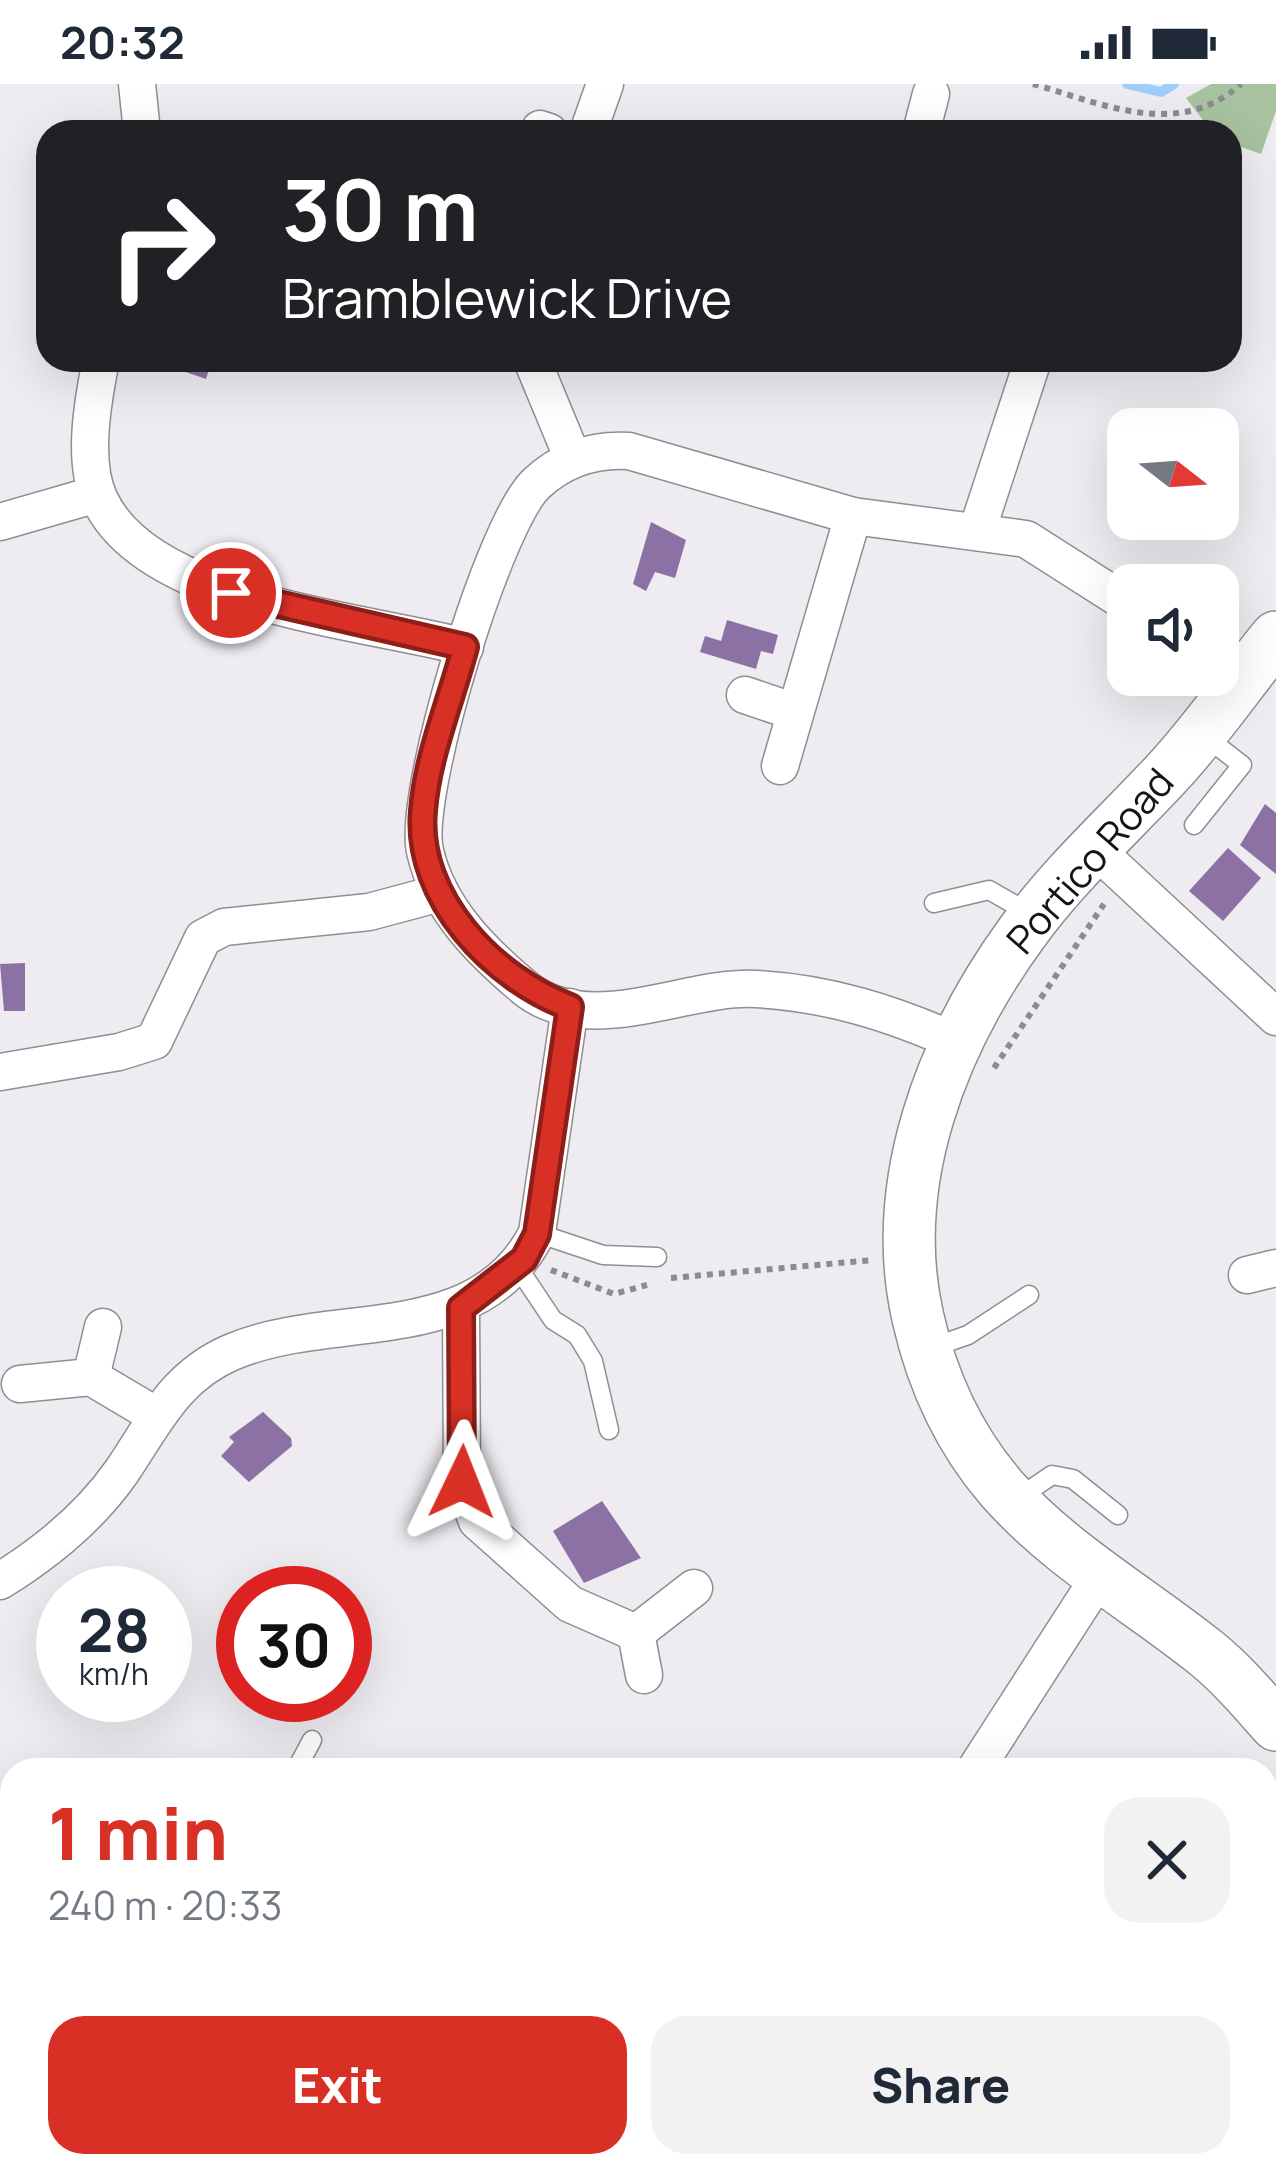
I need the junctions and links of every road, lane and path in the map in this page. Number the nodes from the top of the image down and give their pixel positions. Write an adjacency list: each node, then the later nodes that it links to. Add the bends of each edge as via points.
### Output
1 (137, 84): 6 (street)
2 (605, 84): 7 (street)
3 (1033, 84): 4 (path, via 1179,117)
4 (1241, 84)
5 (932, 94): 8 (street)
6 (141, 120)
7 (592, 120)
8 (924, 120)
9 (100, 372): 13 (street, via 92,445)
10 (537, 372): 12 (street)
11 (1029, 372): 16 (street)
12 (573, 459): 14 (street, via 629,452); 19 (street, via 521,501)
13 (97, 494): 15 (street); 19 (street, via 119,536 160,566 231,593)
14 (853, 516): 16 (street); 23 (street)
15 (0, 522)
16 (977, 532): 17 (street, via 1026,539)
17 (1107, 591)
18 (1276, 637): 20 (street, Portico Road)
19 (465, 647): 28 (street, via 423,806 425,854)
20 (1239, 669)
21 (745, 695): 23 (street)
22 (1219, 696): 24 (street, Portico Road)
23 (795, 712): 25 (street)
24 (1201, 732): 26 (lane, via 1242,765); 27 (street, Portico Road)
25 (780, 766)
26 (1194, 824)
27 (1109, 862): 30 (street, Portico Road); 32 (street); 33 (path)
28 (440, 893): 31 (street, via 483,953 530,993); 34 (street, via 369,912 224,927 203,938 154,1041)
29 (934, 903): 30 (lane, via 989,890)
30 (1035, 917): 33 (street, Portico Road)
31 (570, 1007): 33 (street, via 753,989 868,1005); 35 (street)
32 (1276, 1017)
33 (971, 1062): 41 (street, Portico Road, via 923,1132 909,1213 911,1286)
34 (0, 1072)
35 (537, 1234): 36 (lane, via 603,1255); 37 (street)
36 (657, 1257)
37 (517, 1266): 39 (street); 45 (lane, via 593,1360)
38 (1029, 1295): 41 (lane, via 968,1335)
39 (461, 1308): 44 (street, via 236,1350 192,1373); 51 (street, via 462,1482 477,1521 570,1604)
40 (104, 1327): 42 (street)
41 (926, 1350): 46 (street, Portico Road, via 959,1427)
42 (91, 1377): 43 (street); 44 (street)
43 (20, 1384)
44 (154, 1415): 49 (street, via 120,1473 54,1547)
45 (609, 1430)
46 (1014, 1502): 47 (lane, via 1052,1475 1073,1479); 48 (street, Portico Road)
47 (1118, 1515)
48 (1098, 1579): 53 (street, Portico Road, via 1207,1654); 56 (street)
49 (0, 1581)
50 (694, 1588): 51 (street)
51 (636, 1633): 52 (street)
52 (644, 1676)
53 (1276, 1725)
54 (312, 1740): 55 (lane)
55 (302, 1758)
56 (983, 1758)

